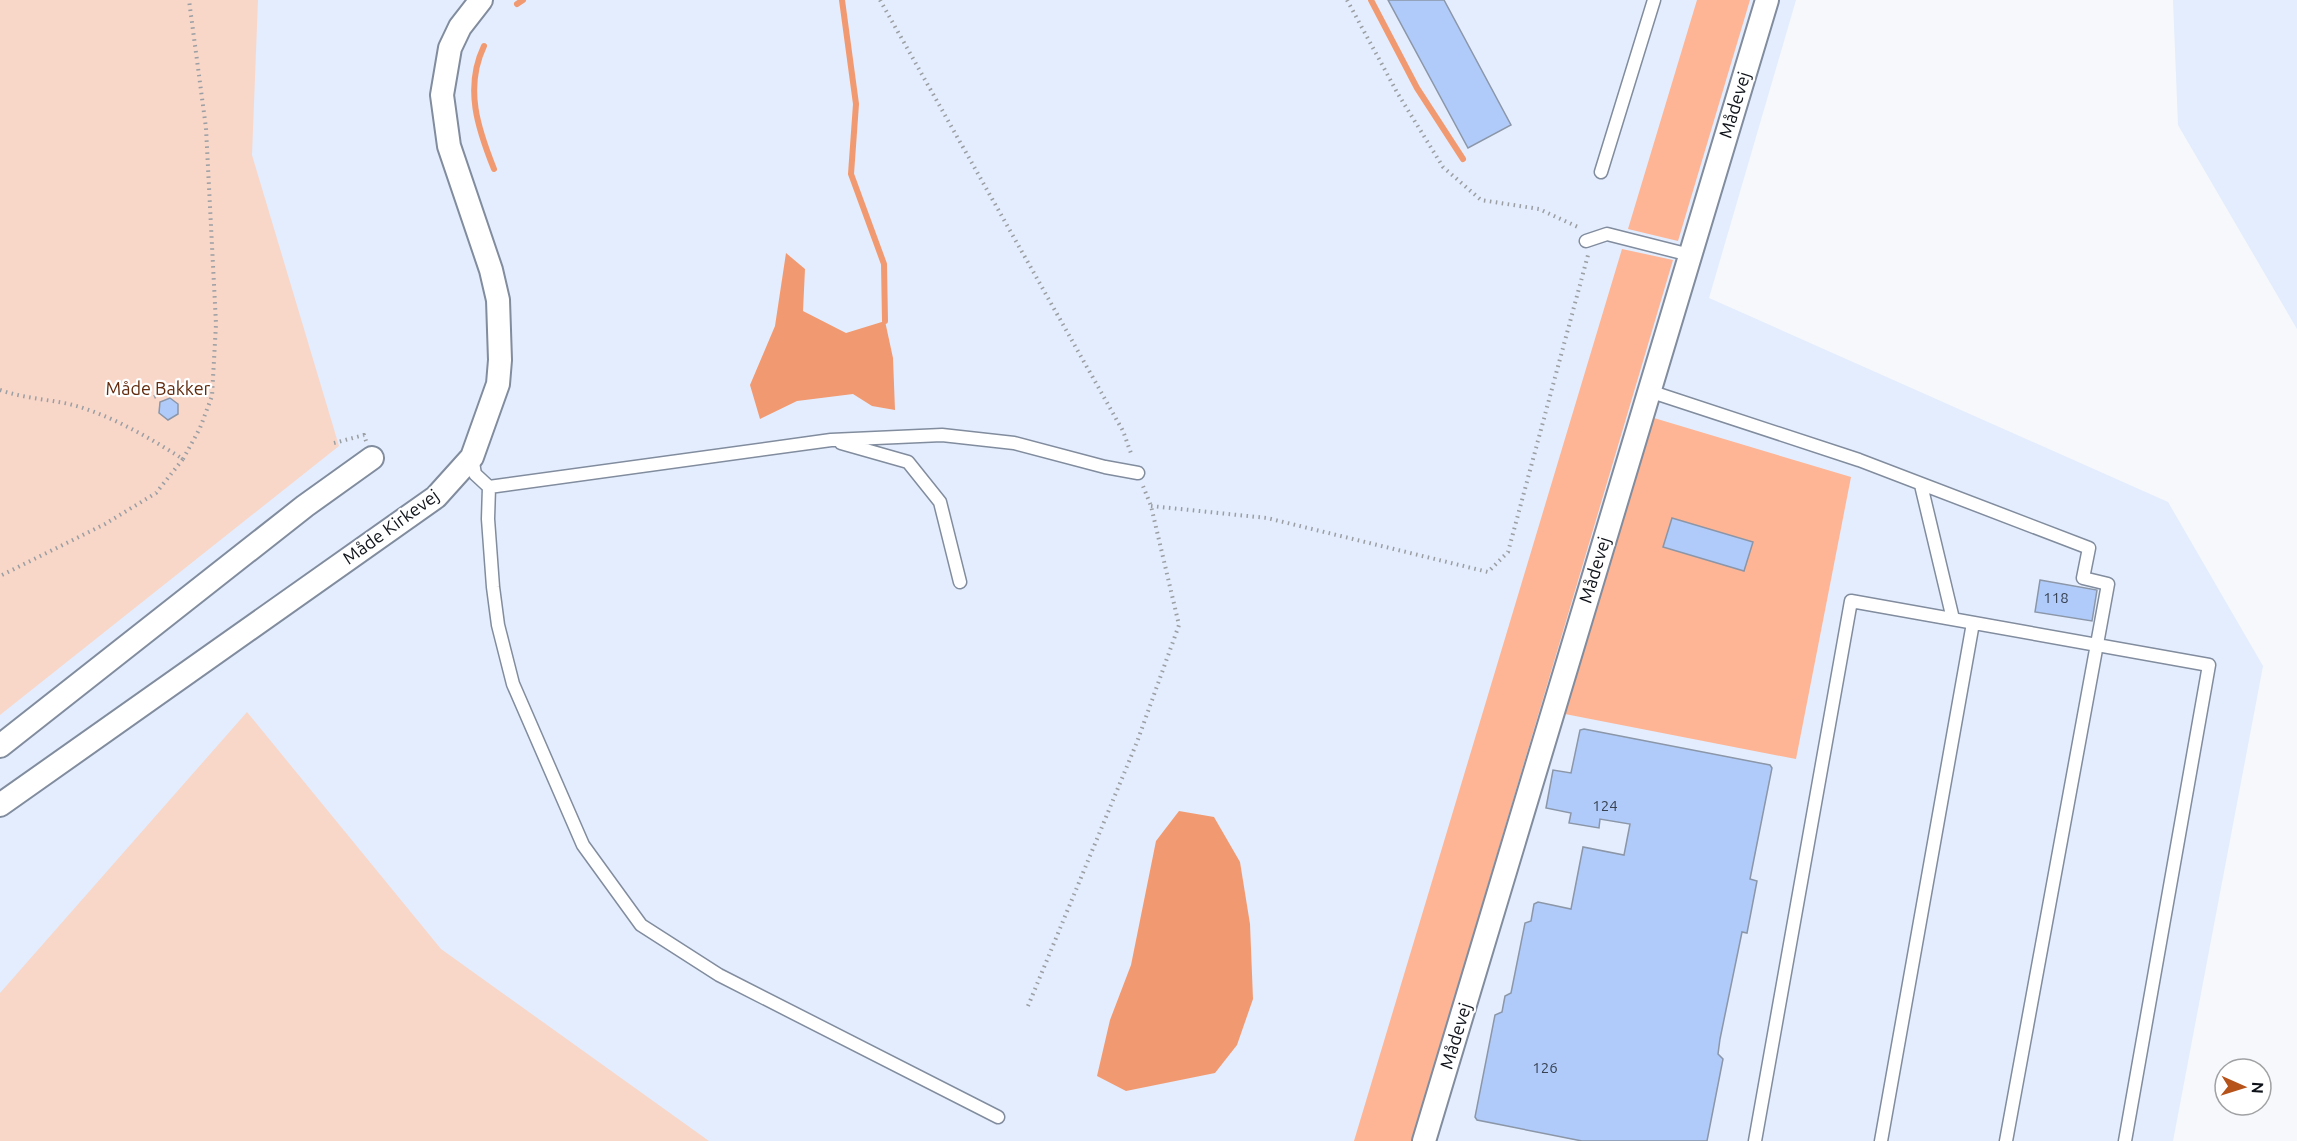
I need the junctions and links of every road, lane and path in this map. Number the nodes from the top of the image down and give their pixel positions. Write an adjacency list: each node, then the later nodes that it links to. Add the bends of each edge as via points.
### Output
1 (189, 0): 12 (path, via 206,128 216,324)
2 (481, 0): 15 (street, Måde Kirkevej, via 450,48 442,95 449,146 491,270 501,335 498,384)
3 (880, 0): 18 (path, via 1123,431)
4 (1347, 0): 8 (path, via 1443,167 1481,200 1539,209 1579,227)
5 (1654, 0): 7 (lane)
6 (1767, 0): 9 (street, Mådevej)
7 (1600, 172)
8 (1586, 242): 9 (lane, via 1607,234); 21 (path, via 1588,257 1508,552 1488,572 1267,518)
9 (1690, 255): 11 (street, Mådevej)
10 (0, 390): 17 (path, via 22,398 70,405 141,434)
11 (1649, 391): 19 (lane, via 1859,460); 31 (street, Mådevej)
12 (212, 396): 13 (path, via 171,390); 17 (path)
13 (154, 398)
14 (831, 440): 18 (lane, via 942,435 1014,443); 20 (lane); 23 (lane, via 908,462 940,502)
15 (472, 457): 20 (lane, via 475,474); 28 (street, Måde Kirkevej, via 436,497)
16 (372, 458): 27 (street, via 305,506)
17 (183, 459): 22 (path, via 156,493 105,524)
18 (1138, 474): 21 (path)
19 (1921, 485): 24 (lane); 26 (lane, via 2089,548 2083,578 2108,584)
20 (489, 487): 30 (lane, via 488,519 498,625 513,684 583,845 641,925 719,975)
21 (1151, 506): 29 (path, via 1179,625 1137,742)
22 (0, 576)
23 (960, 582)
24 (1953, 619): 25 (lane); 32 (lane, via 1851,601)
25 (1973, 623): 26 (lane); 33 (lane)
26 (2095, 645): 34 (lane); 35 (lane, via 2209,665)
27 (0, 746)
28 (0, 805)
29 (1028, 1006)
30 (998, 1117)
31 (1424, 1141)
32 (1755, 1141)
33 (1881, 1141)
34 (2006, 1141)
35 (2125, 1141)

